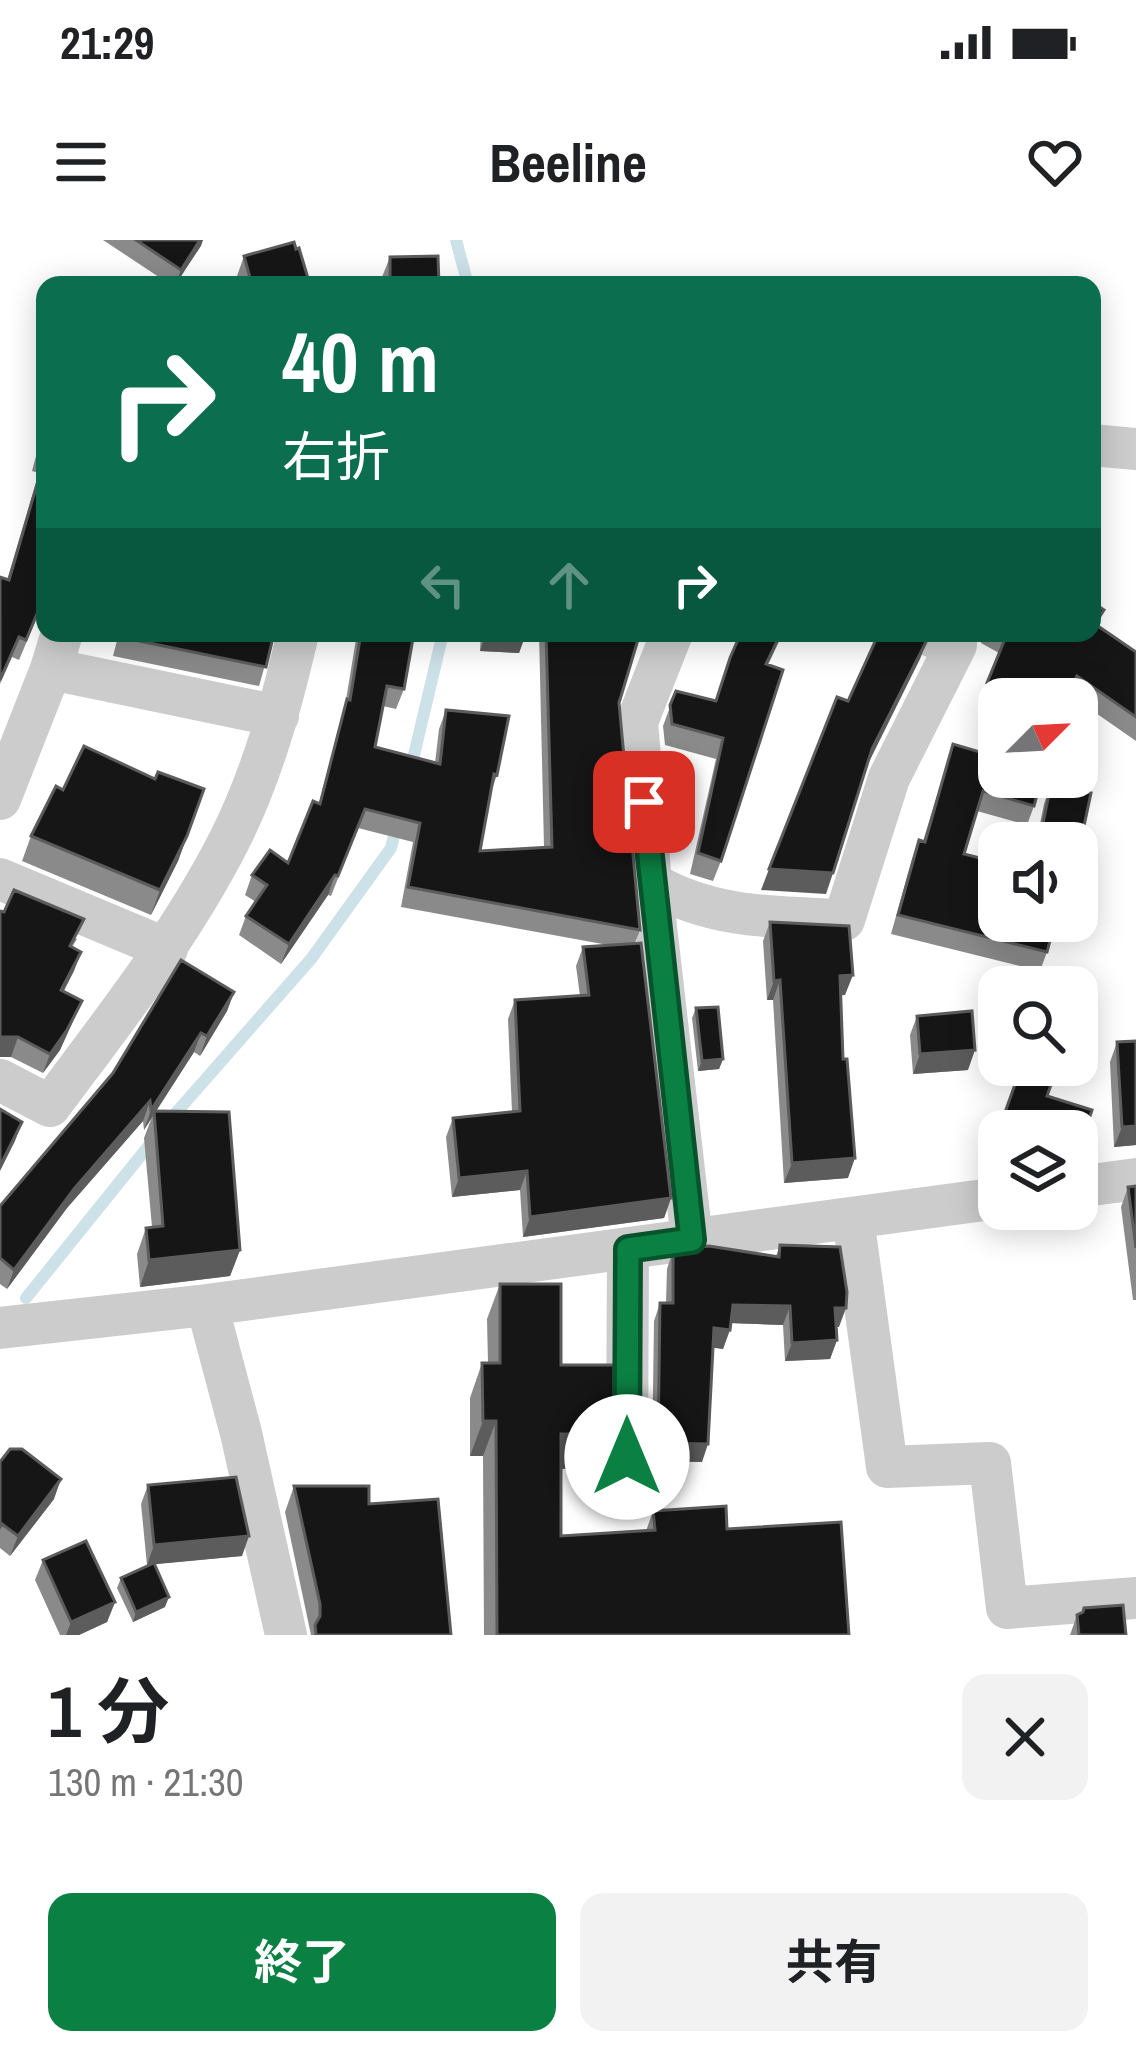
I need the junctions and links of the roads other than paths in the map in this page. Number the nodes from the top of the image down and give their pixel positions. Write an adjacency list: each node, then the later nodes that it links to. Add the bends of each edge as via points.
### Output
1 (1101, 446): 2 (street)
2 (1136, 449)
3 (296, 642): 7 (street)
4 (668, 642): 10 (street, via 637,722)
5 (948, 642): 10 (street, via 956,645 889,778 844,920 740,915)
6 (57, 651): 7 (street); 8 (street)
7 (278, 716): 11 (street, via 230,838)
8 (0, 799)
9 (0, 879): 11 (street)
10 (651, 883): 17 (street)
11 (166, 949): 12 (street, via 50,1106)
12 (0, 1081)
13 (1136, 1179): 14 (street)
14 (1098, 1184)
15 (978, 1201): 16 (street)
16 (853, 1218): 17 (street); 23 (street, via 887,1467 990,1463)
17 (692, 1240): 18 (street)
18 (628, 1249): 19 (street); 21 (street)
19 (207, 1305): 20 (street); 24 (street)
20 (0, 1328)
21 (627, 1457)
22 (1136, 1598): 23 (street)
23 (1008, 1622)
24 (286, 1635)

